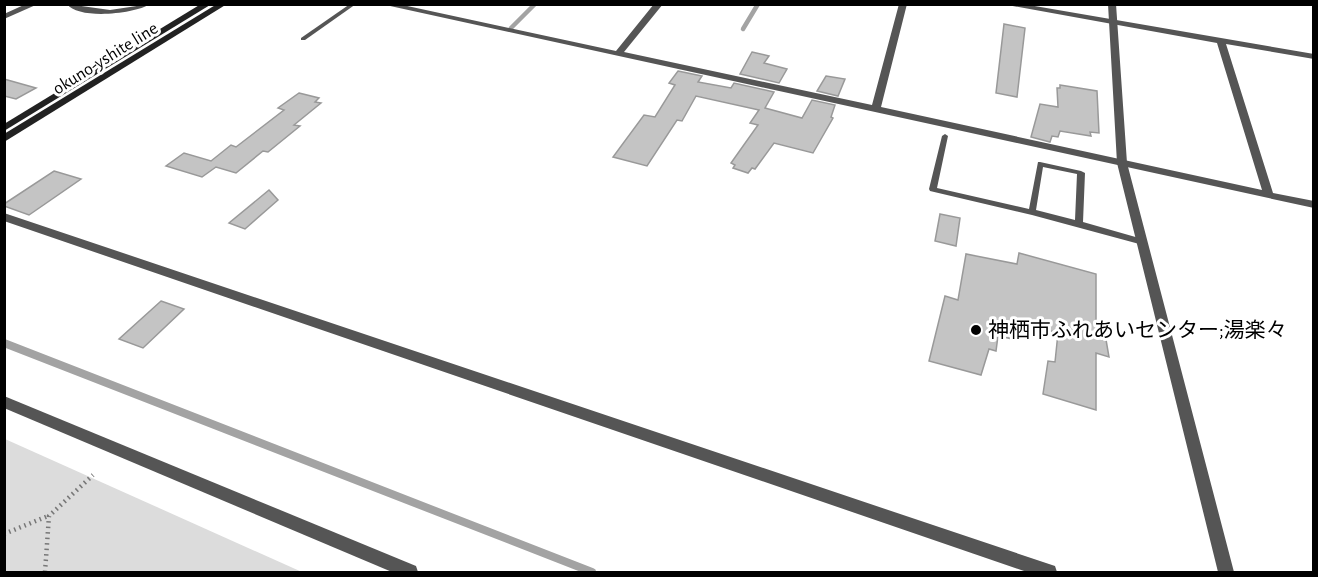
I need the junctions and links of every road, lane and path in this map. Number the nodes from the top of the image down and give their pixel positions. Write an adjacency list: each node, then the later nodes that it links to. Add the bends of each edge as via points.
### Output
1 (34, 4): 14 (street)
2 (71, 4): 3 (street, via 114,14)
3 (146, 4)
4 (207, 4): 21 (main road, okuno-yshite line)
5 (223, 4): 23 (main road, okuno-yshite line)
6 (354, 4): 16 (lane)
7 (385, 4): 13 (street)
8 (438, 4): 13 (street)
9 (659, 4): 18 (street)
10 (903, 4): 20 (street)
11 (1006, 4): 15 (street)
12 (1112, 4): 15 (street)
13 (428, 13): 18 (street)
14 (4, 17)
15 (1114, 23): 17 (street); 24 (street)
16 (303, 39)
17 (1221, 41): 19 (street); 25 (street)
18 (618, 54): 20 (street)
19 (1314, 57)
20 (876, 109): 24 (street)
21 (4, 128)
22 (945, 136): 27 (lane, via 933,189)
23 (4, 139)
24 (1122, 163): 25 (street); 30 (street)
25 (1269, 196): 26 (street)
26 (1314, 205)
27 (1032, 212): 29 (lane); 29 (lane, via 1040,164 1081,173)
28 (4, 217): 37 (street)
29 (1079, 224): 30 (lane)
30 (1143, 242): 38 (street)
31 (4, 402): 36 (street)
32 (93, 475): 33 (path)
33 (49, 516): 34 (path); 35 (path)
34 (4, 534)
35 (45, 573)
36 (410, 573)
37 (1049, 573)
38 (1226, 573)

